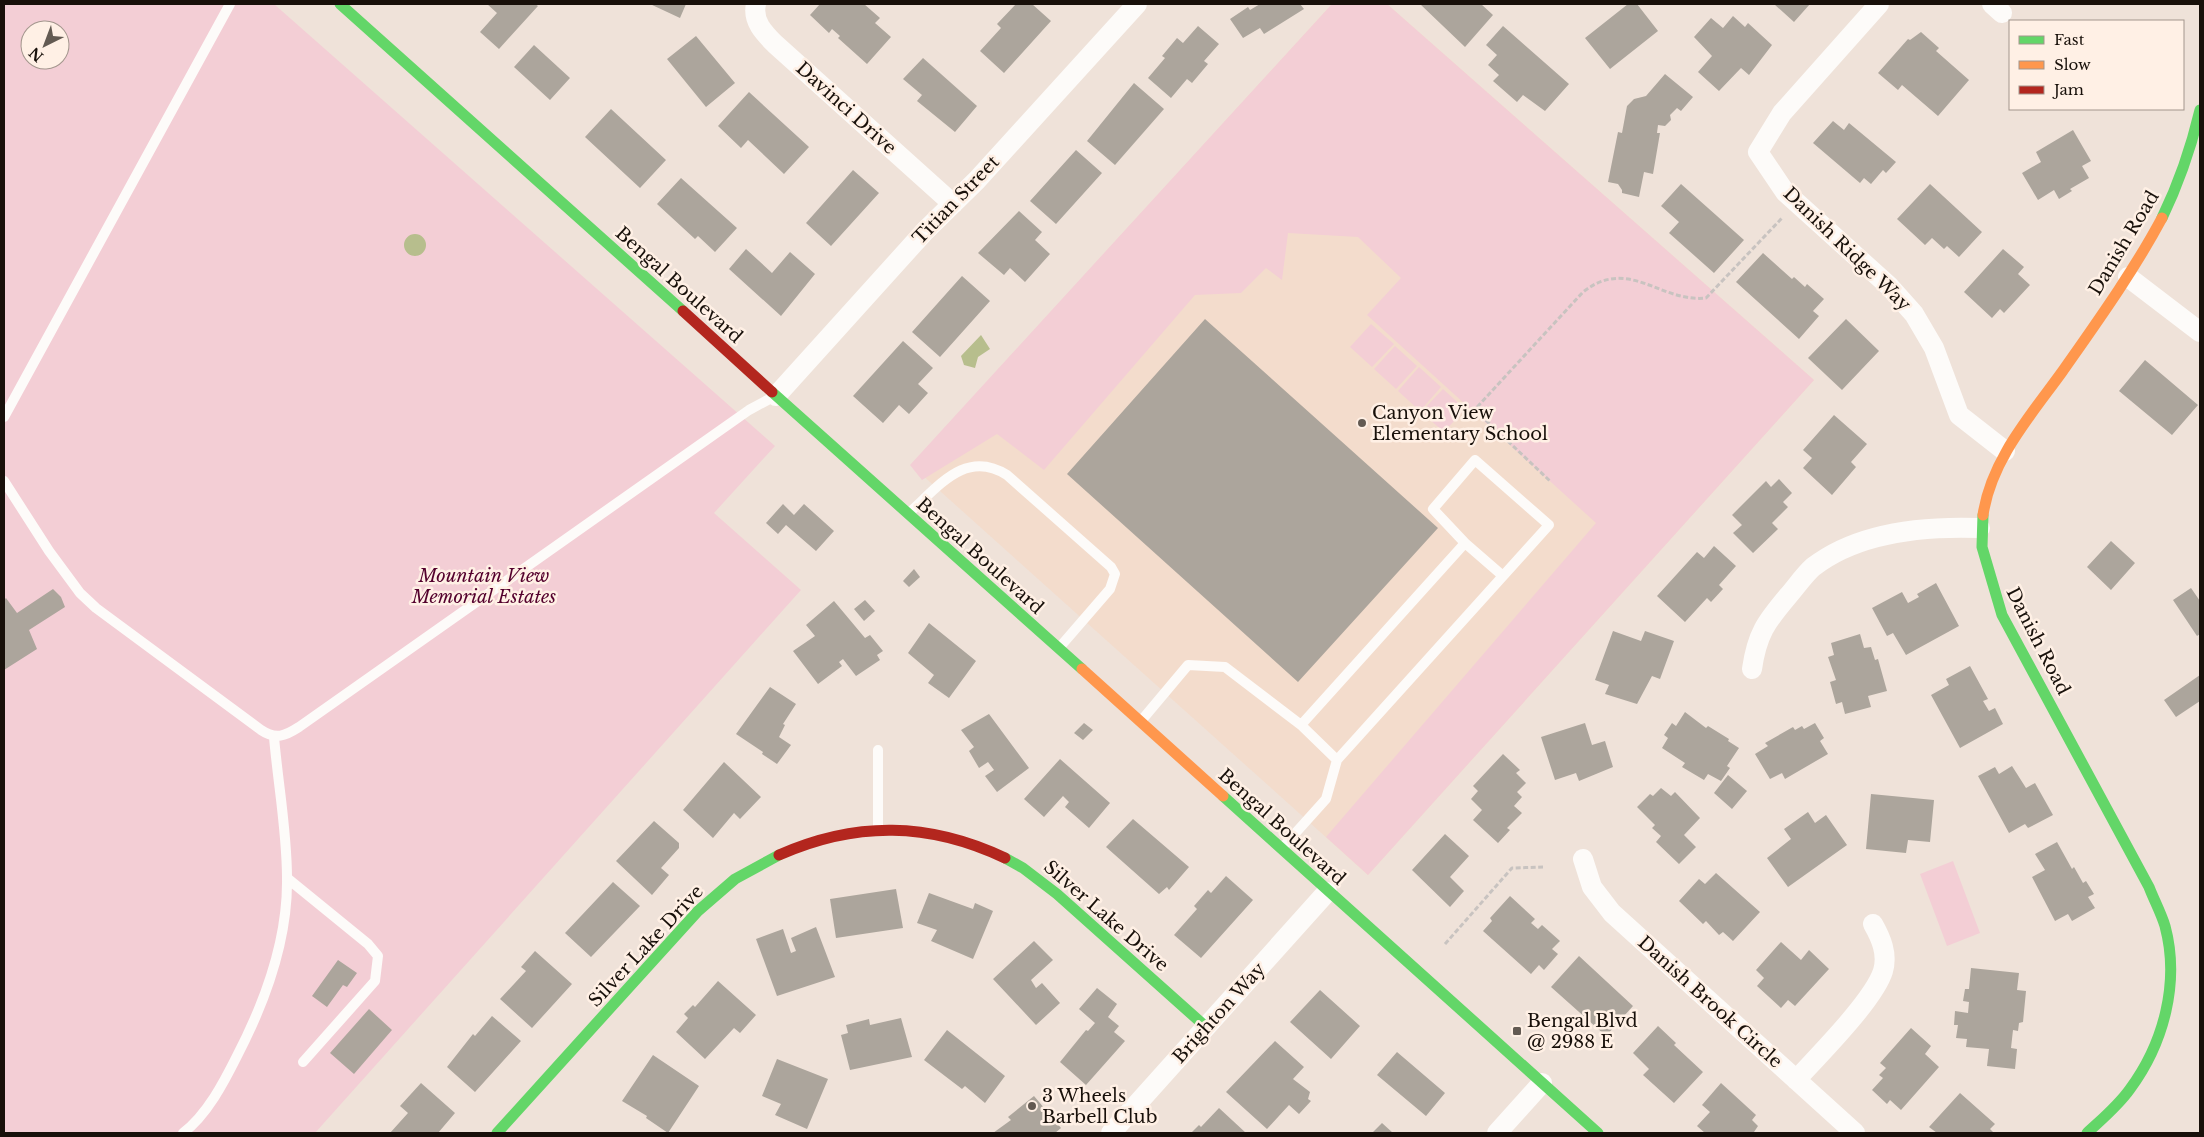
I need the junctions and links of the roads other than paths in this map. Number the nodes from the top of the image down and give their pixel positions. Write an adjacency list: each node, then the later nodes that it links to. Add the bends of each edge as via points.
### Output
1 (230, 4): 11 (lane)
2 (340, 4): 10 (street, Bengal Boulevard)
3 (756, 4): 7 (street, Davinci Drive, via 754,11 760,28 775,44)
4 (1137, 4): 7 (street, Titian Street)
5 (1879, 4): 12 (street, Danish Ridge Way, via 1782,113 1758,152 1786,192 1889,286 1914,314 1934,348 1959,415)
6 (2200, 110): 8 (street, Danish Road, via 2184,169 2161,220)
7 (953, 204): 10 (street, Titian Street, via 918,238)
8 (2128, 277): 9 (street); 12 (street, Danish Road)
9 (2200, 332)
10 (776, 396): 14 (street, Bengal Boulevard); 22 (lane, via 748,410 290,733)
11 (4, 417)
12 (2005, 451): 15 (street, Danish Road, via 1990,489)
13 (4, 481): 22 (lane, via 64,572 96,608)
14 (908, 514): 18 (street, Bengal Boulevard); 18 (lane, via 962,469 977,464 990,465 1008,475 1115,574 1110,589)
15 (1980, 528): 19 (street, via 1949,527 1883,536 1834,553 1812,568 1769,618 1756,644); 41 (street, Danish Road, via 1990,582 2002,615 2149,887 2165,927 2171,976 2170,1002 2162,1030 2149,1060 2130,1090)
16 (1465, 543): 17 (lane); 17 (lane, via 1433,509 1475,460 1549,525); 21 (lane)
17 (1503, 576): 24 (lane)
18 (1058, 649): 20 (street, Bengal Boulevard)
19 (1752, 669)
20 (1140, 723): 21 (lane, via 1188,665 1225,667); 26 (street, Bengal Boulevard)
21 (1302, 725): 24 (lane)
22 (274, 737): 28 (lane)
23 (878, 750): 25 (lane)
24 (1337, 760): 26 (lane, via 1326,799)
25 (878, 829): 31 (street, Silver Lake Drive, via 921,832 966,842 1010,860 1050,888); 36 (street, Silver Lake Drive, via 825,836 777,855 735,879 698,911)
26 (1282, 849): 29 (street, Bengal Boulevard)
27 (1583, 859): 33 (street, Danish Brook Circle, via 1592,887 1612,913)
28 (287, 878): 32 (lane, via 368,944 378,956 375,981); 35 (lane, via 282,936 264,995 242,1047 220,1087)
29 (1327, 892): 31 (street, Brighton Way); 34 (street, Bengal Boulevard)
30 (1873, 924): 33 (street, via 1884,943 1883,970 1870,995)
31 (1206, 1027): 37 (street, Brighton Way)
32 (303, 1062)
33 (1796, 1080): 40 (street, Danish Brook Circle)
34 (1542, 1083): 38 (street); 39 (street, Bengal Boulevard)
35 (183, 1133)
36 (497, 1133)
37 (1111, 1133)
38 (1497, 1133)
39 (1598, 1133)
40 (1855, 1133)
41 (2087, 1133)

